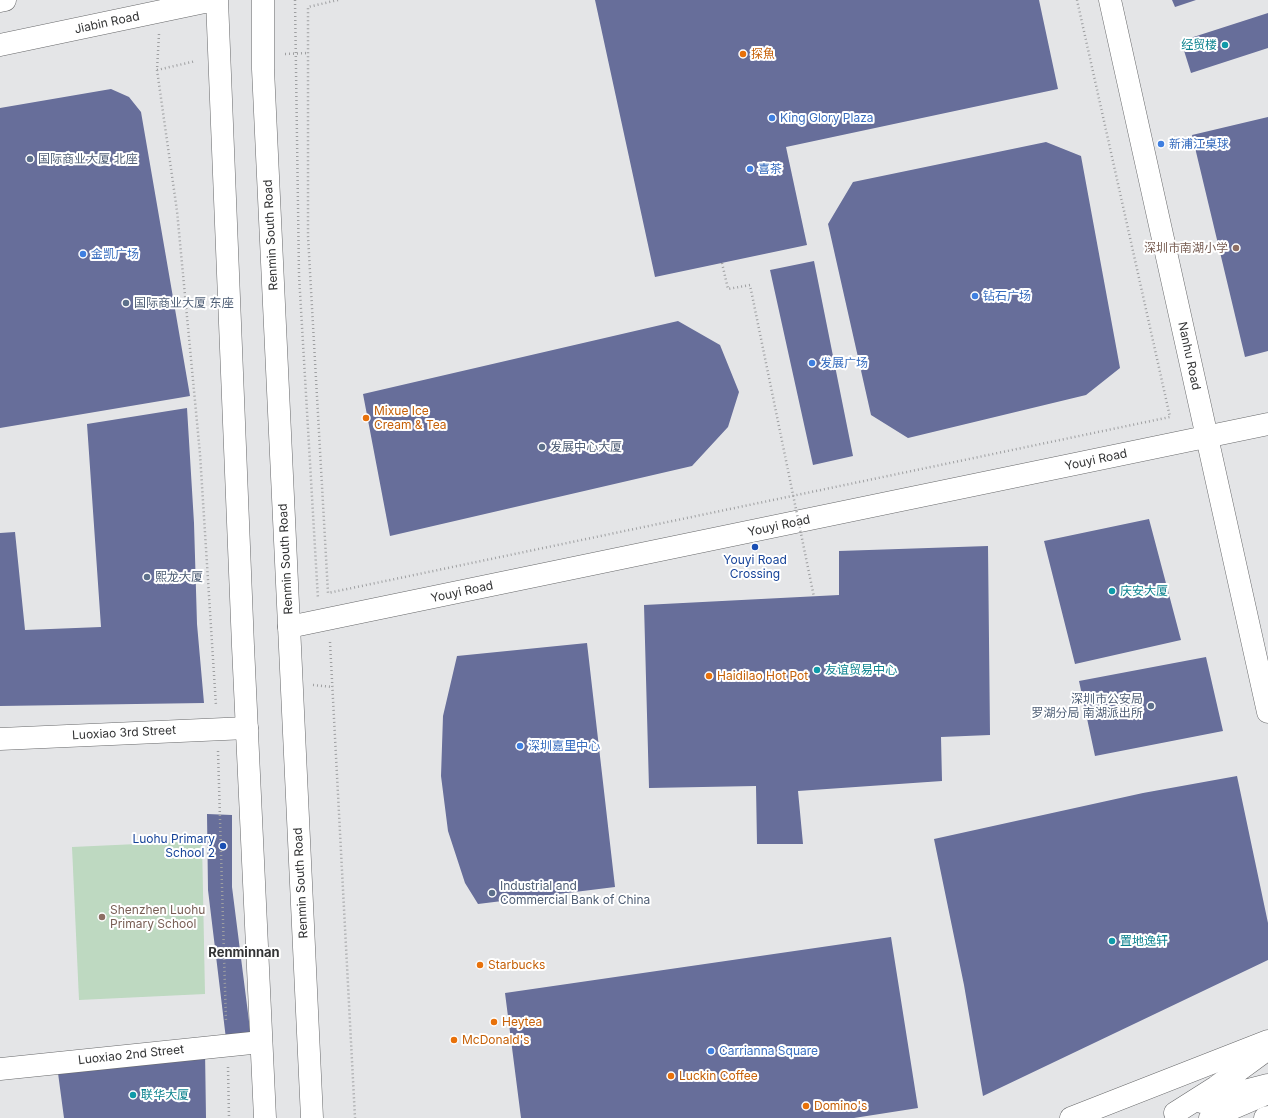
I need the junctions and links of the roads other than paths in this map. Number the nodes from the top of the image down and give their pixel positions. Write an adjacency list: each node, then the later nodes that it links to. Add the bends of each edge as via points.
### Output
1 (5, 0): 5 (main road)
2 (215, 0): 6 (main road, Jiabin Road); 11 (main road)
3 (263, 0): 9 (main road, Renmin South Road, via 264,77)
4 (1110, 0): 8 (main road, Nanhu Road)
5 (0, 1)
6 (0, 45)
7 (1268, 424): 8 (main road, Youyi Road)
8 (1206, 437): 9 (main road, Youyi Road); 10 (main road, Nanhu Road)
9 (289, 627): 22 (main road, Renmin South Road)
10 (1268, 712)
11 (247, 728): 12 (main road, Luoxiao 3rd Street); 14 (main road)
12 (0, 739)
13 (1268, 1041): 23 (main road)
14 (261, 1042): 16 (main road, Luoxiao 2nd Street); 21 (main road)
15 (1268, 1049): 19 (main road, via 1216,1087)
16 (0, 1069)
17 (1268, 1085): 19 (main road, via 1200,1103)
18 (1268, 1093): 24 (main road)
19 (1168, 1115)
20 (1268, 1117): 25 (main road)
21 (265, 1118)
22 (312, 1118)
23 (1071, 1118)
24 (1210, 1118)
25 (1265, 1118)

